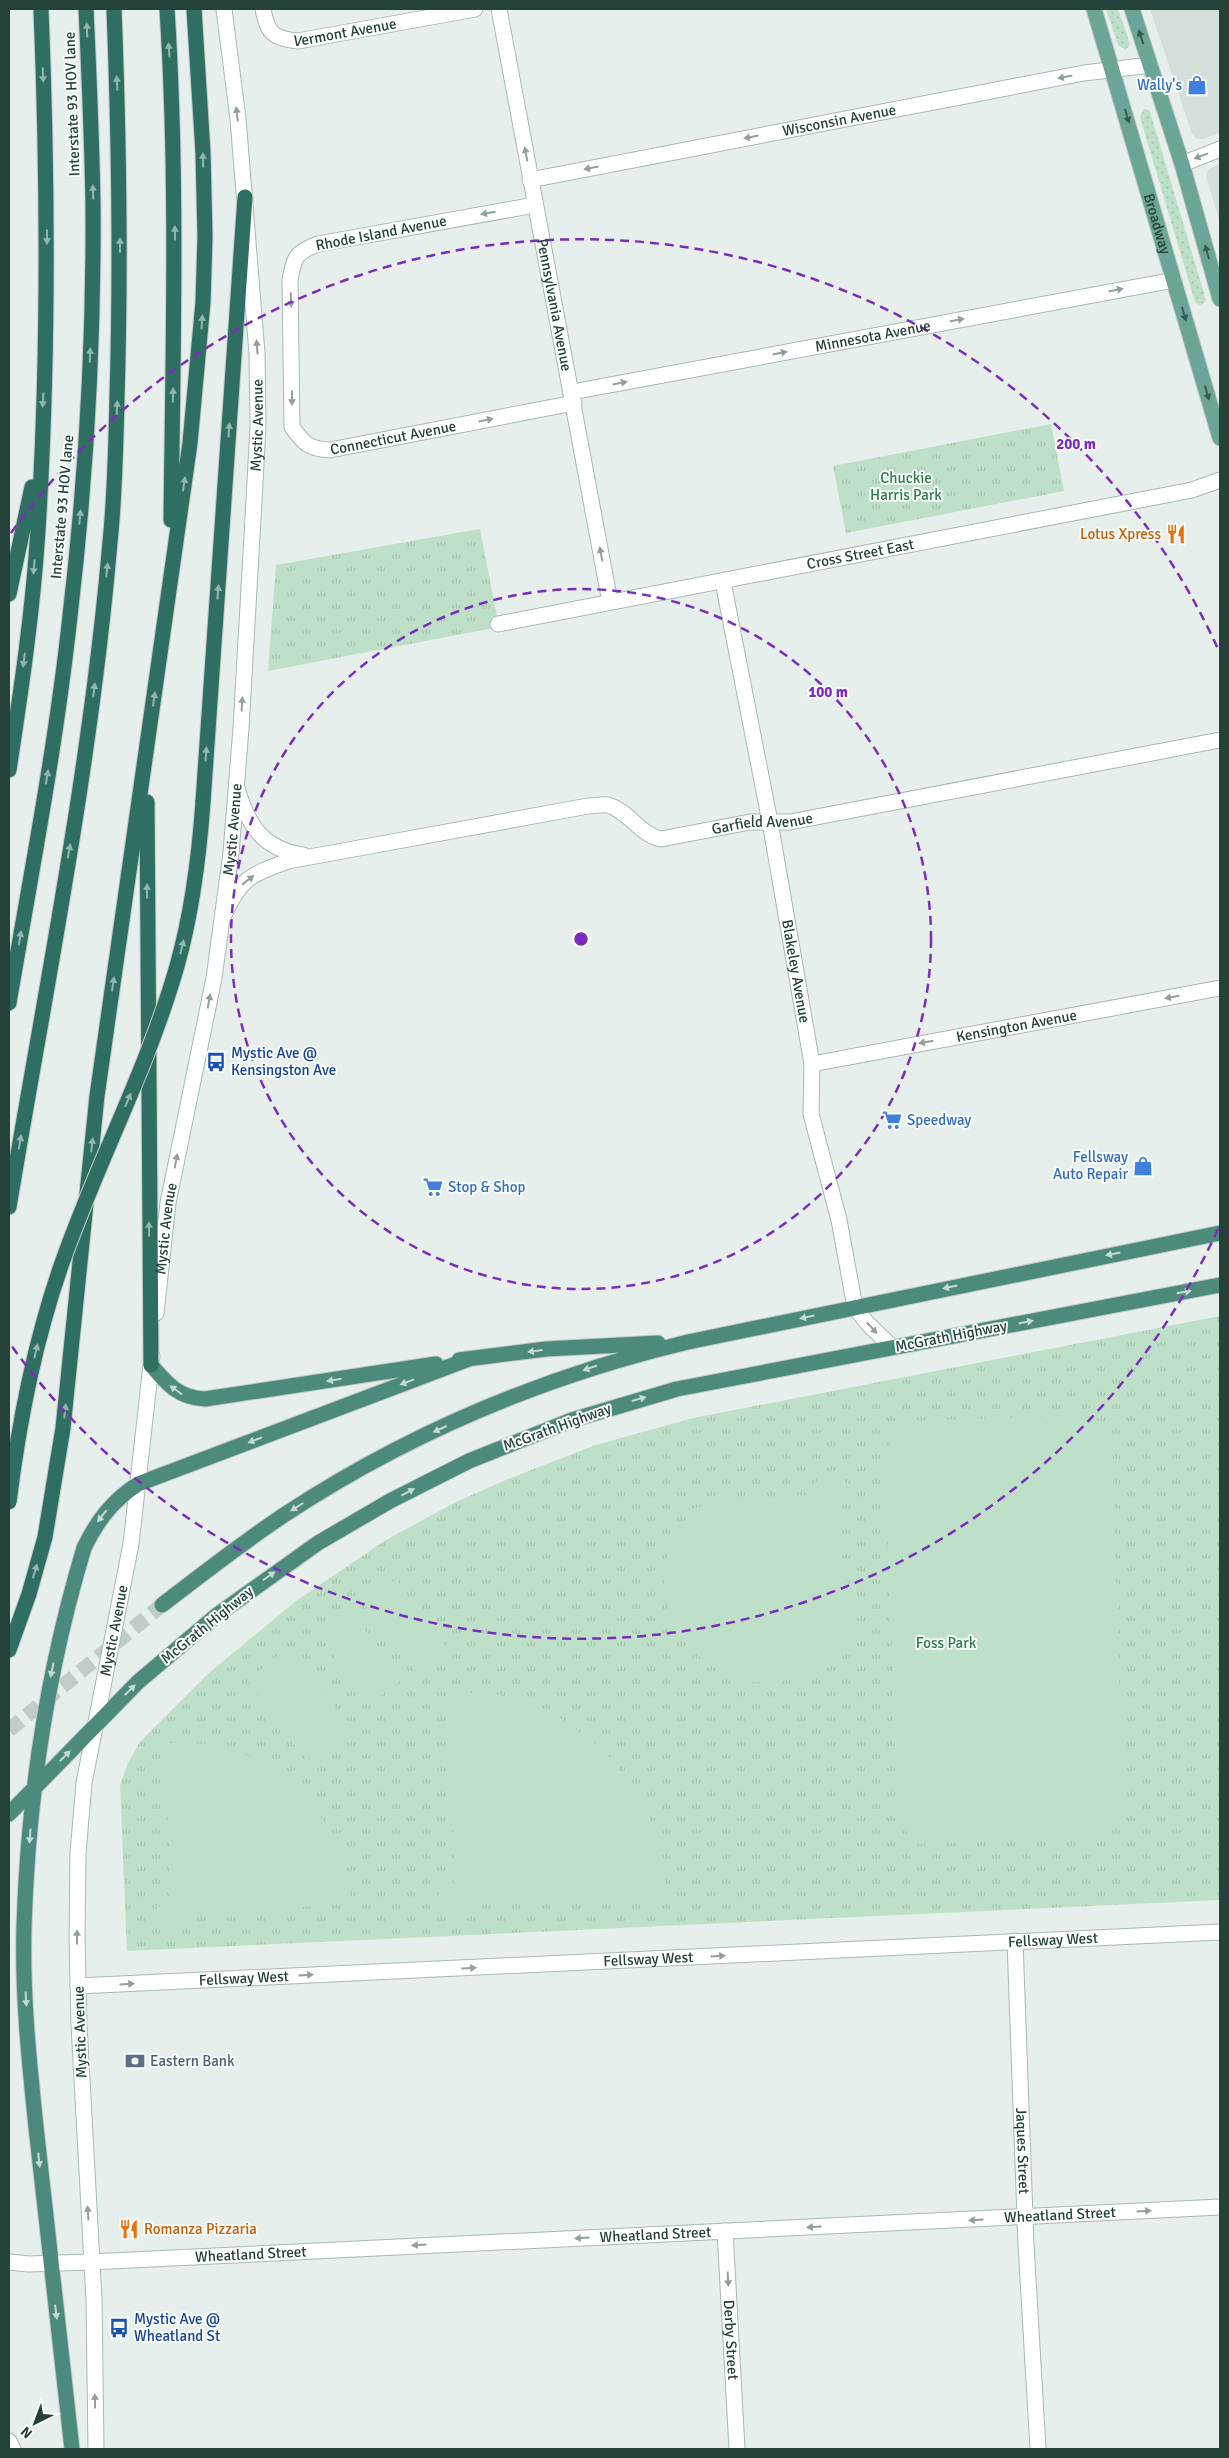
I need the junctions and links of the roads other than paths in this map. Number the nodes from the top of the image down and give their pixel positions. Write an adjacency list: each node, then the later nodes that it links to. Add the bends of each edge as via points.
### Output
1 (40, 9): 24 (highway, one-way to 24, via 47,275)
2 (86, 9): 39 (highway, Interstate 93 HOV lane, one-way to 2, via 70,618 85,456 93,205)
3 (114, 9): 41 (highway, one-way to 3, via 78,799 110,540 120,288)
4 (166, 9): 27 (highway, one-way to 4, via 175,241 174,149)
5 (194, 9): 27 (highway, one-way to 5, via 190,443 203,302 203,153)
6 (224, 9): 17 (street, Mystic Avenue, one-way to 6)
7 (263, 9): 8 (street, Vermont Avenue, via 270,32 282,40 298,41)
8 (475, 9)
9 (499, 9): 16 (street, Pennsylvania Avenue, one-way to 9)
10 (1094, 9): 13 (main road, Broadway)
11 (1132, 9): 12 (main road, one-way to 11)
12 (1150, 65): 13 (street, Wisconsin Avenue); 15 (main road)
13 (1113, 69): 16 (street, Wisconsin Avenue, one-way to 16); 19 (main road, Broadway, one-way to 19)
14 (1220, 149): 15 (street, one-way to 15)
15 (1182, 164): 20 (main road, one-way to 15)
16 (530, 180): 18 (street, Pennsylvania Avenue)
17 (245, 197): 34 (street, Mystic Avenue, one-way to 17, via 258,426 257,353); 50 (highway, one-way to 17, bridge, via 30,1378 52,1295 91,1189 150,1046 177,966 194,890 203,802)
18 (536, 205): 21 (street, Rhode Island Avenue, one-way to 21, via 318,244 302,250 293,262 290,280); 22 (street, Pennsylvania Avenue)
19 (1174, 280): 22 (street, Minnesota Avenue, one-way to 19); 23 (main road, Broadway, one-way to 23)
20 (1220, 299)
21 (292, 352): 22 (street, Connecticut Avenue, one-way to 22, via 292,427 302,441 314,449 330,450)
22 (573, 398): 29 (street, Pennsylvania Avenue, one-way to 22)
23 (1220, 438)
24 (40, 449): 28 (highway); 33 (highway, one-way to 33, via 38,530)
25 (1220, 480): 26 (street, Cross Street East, via 1192,490)
26 (723, 582): 29 (street, Cross Street East); 35 (street, Blakeley Avenue)
27 (170, 584): 32 (highway, one-way to 27)
28 (9, 594)
29 (610, 602): 30 (street, Cross Street East)
30 (498, 624)
31 (1220, 740): 35 (street, Garfield Avenue, via 799,820)
32 (147, 748): 48 (highway, one-way to 32); 51 (highway, one-way to 32, via 45,1537 63,1428 98,1096)
33 (9, 770)
34 (237, 788): 36 (street, Garfield Avenue, via 244,812 255,830 271,845 288,853); 37 (street, Mystic Avenue)
35 (770, 822): 36 (street, Garfield Avenue, via 750,822 662,838 652,836 621,810 606,805 588,806); 40 (street, Blakeley Avenue)
36 (312, 856): 37 (street, Garfield Avenue, one-way to 36, via 244,881 260,871)
37 (222, 920): 48 (street, Mystic Avenue, one-way to 37, via 168,1203 203,1035)
38 (1220, 988): 40 (street, Kensington Avenue, one-way to 40)
39 (9, 1003)
40 (812, 1064): 44 (street, Blakeley Avenue, via 811,1114 839,1220)
41 (9, 1207)
42 (1220, 1232): 44 (highway, one-way to 44)
43 (1220, 1285): 46 (highway, McGrath Highway, one-way to 43)
44 (855, 1307): 45 (highway, one-way to 45); 46 (street, Blakeley Avenue, one-way to 46)
45 (688, 1342): 47 (highway, one-way to 47, via 584,1346); 52 (highway, one-way to 52, via 568,1376 498,1402 418,1439 348,1476 285,1515)
46 (892, 1347): 55 (highway, McGrath Highway, one-way to 46, via 138,1682 255,1586 354,1522 468,1461 572,1420 653,1395)
47 (469, 1359): 48 (highway, one-way to 48, via 205,1399 182,1395 171,1388); 49 (highway, one-way to 49)
48 (151, 1365): 49 (street, Mystic Avenue)
49 (138, 1484): 55 (street, Mystic Avenue, via 131,1544); 56 (highway, one-way to 56, via 106,1510 84,1548 49,1688)
50 (9, 1502)
51 (28, 1594): 53 (highway); 54 (highway)
52 (162, 1605)
53 (9, 1614)
54 (9, 1650)
55 (96, 1725): 56 (highway, McGrath Highway, one-way to 55); 60 (street, Mystic Avenue, one-way to 55, via 76,1938 80,1816)
56 (34, 1788): 57 (highway, McGrath Highway); 66 (highway, one-way to 66, via 24,1926 24,1977 27,2040)
57 (9, 1814)
58 (1220, 1932): 59 (street, Fellsway West)
59 (1015, 1941): 60 (street, Fellsway West, one-way to 59); 62 (street, Jaques Street)
60 (78, 1986): 65 (street, Mystic Avenue, one-way to 60)
61 (1220, 2207): 62 (street, Wheatland Street, one-way to 61)
62 (1025, 2217): 63 (street, Wheatland Street, one-way to 63); 72 (street, Jaques Street)
63 (725, 2231): 65 (street, Wheatland Street, one-way to 65); 71 (street, Derby Street, one-way to 71)
64 (9, 2262): 66 (street, Wheatland Street)
65 (90, 2262): 66 (street, Wheatland Street); 70 (street, Mystic Avenue, one-way to 65, via 94,2307)
66 (50, 2263): 69 (highway, one-way to 69)
67 (9, 2441): 68 (street)
68 (13, 2449)
69 (72, 2449)
70 (96, 2449)
71 (737, 2449)
72 (1038, 2449)

